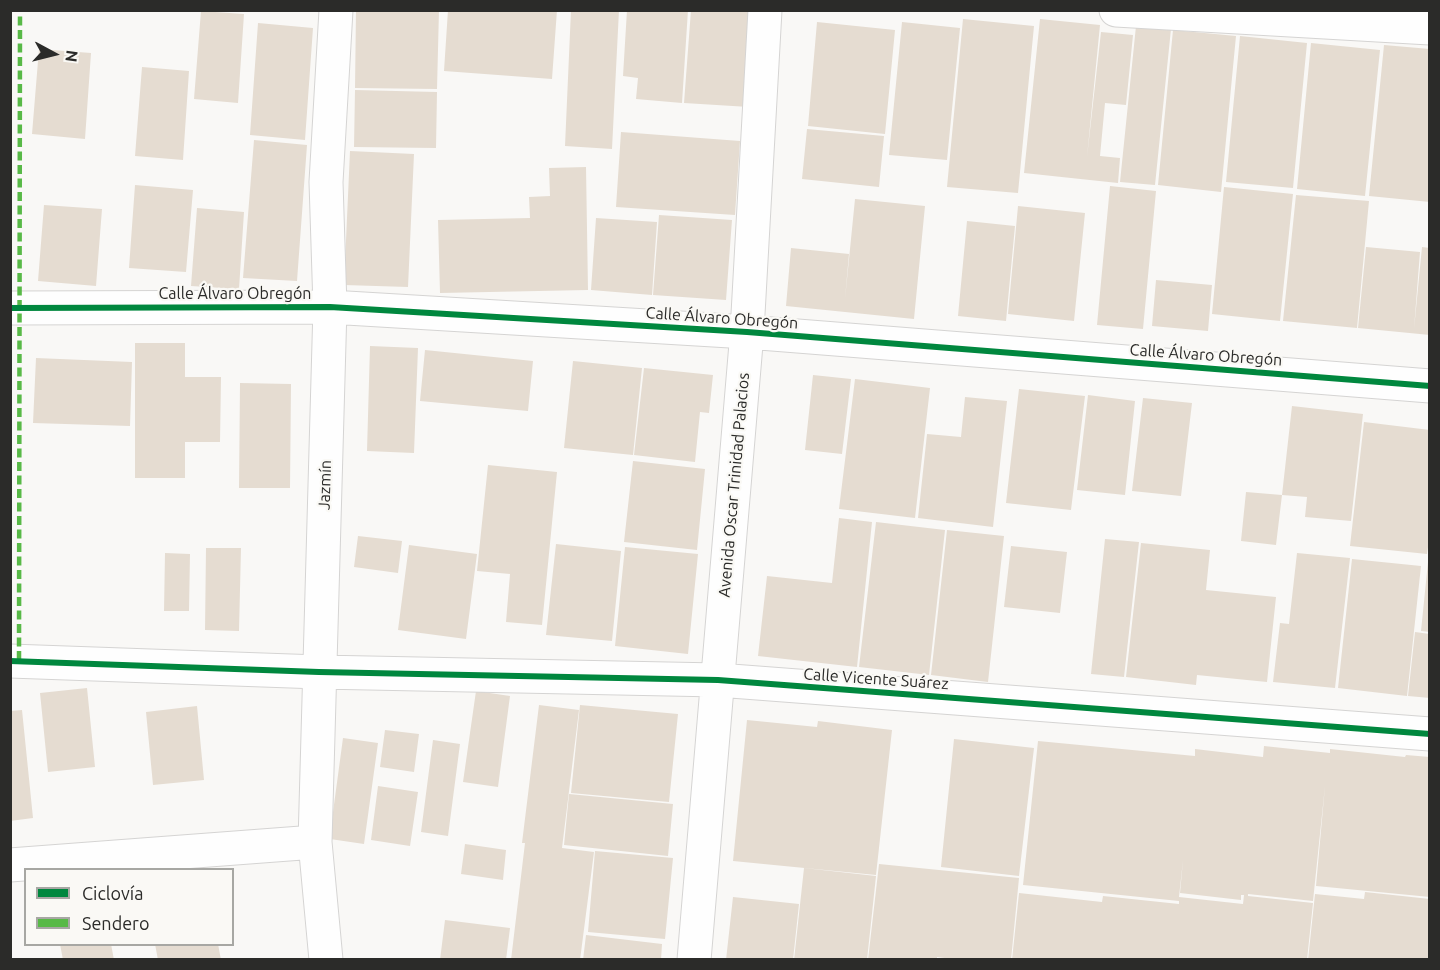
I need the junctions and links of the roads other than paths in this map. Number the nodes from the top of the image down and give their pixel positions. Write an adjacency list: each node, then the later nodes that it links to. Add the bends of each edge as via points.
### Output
1 (336, 10): 5 (street, Jazmín, via 326,182)
2 (765, 10): 7 (street, Avenida Oscar Trinidad Palacios)
3 (1116, 10): 4 (street)
4 (1430, 28)
5 (330, 307): 6 (street, Calle Álvaro Obregón); 7 (street, Calle Álvaro Obregón); 10 (street, Jazmín)
6 (10, 308)
7 (747, 332): 8 (street, Calle Álvaro Obregón); 11 (street, Avenida Oscar Trinidad Palacios)
8 (1430, 386)
9 (10, 661): 10 (street, Calle Vicente Suárez)
10 (319, 672): 11 (street, Calle Vicente Suárez); 13 (street, Jazmín)
11 (718, 680): 12 (street, Calle Vicente Suárez); 16 (street, Avenida Oscar Trinidad Palacios)
12 (1430, 734)
13 (315, 842): 14 (street); 15 (street, Jazmín)
14 (10, 865)
15 (326, 960)
16 (694, 960)

